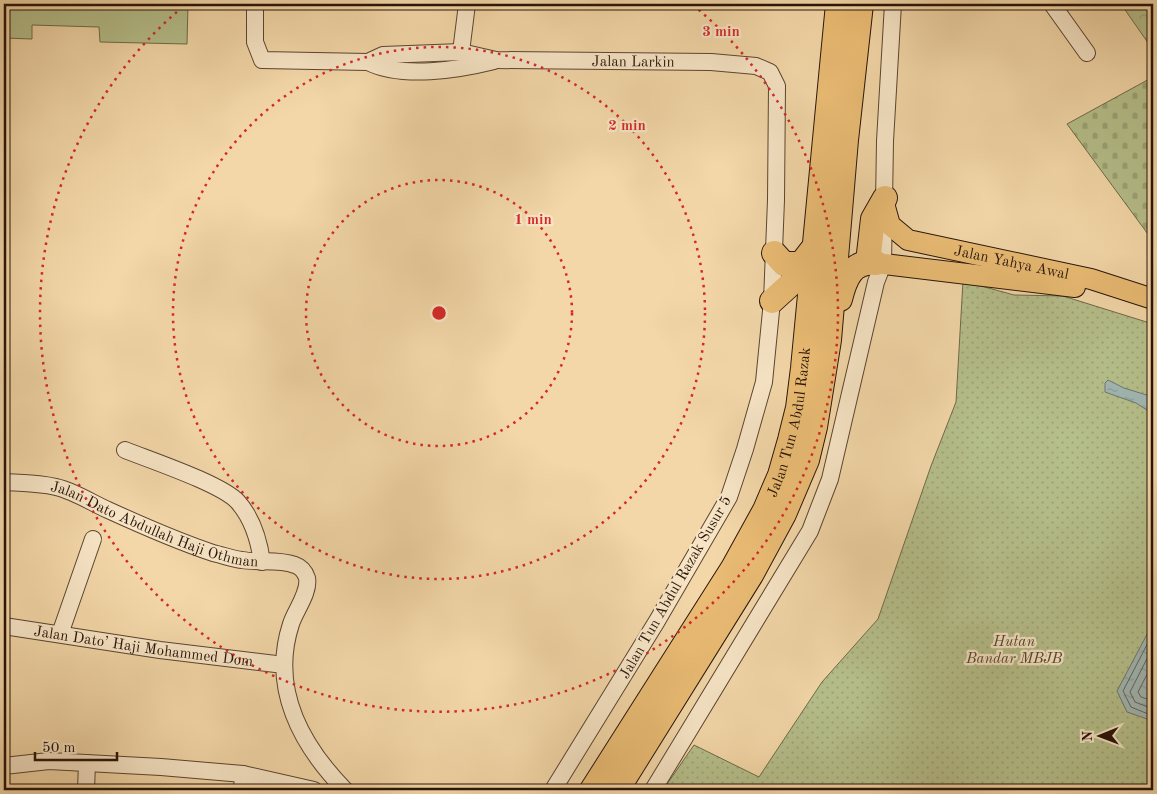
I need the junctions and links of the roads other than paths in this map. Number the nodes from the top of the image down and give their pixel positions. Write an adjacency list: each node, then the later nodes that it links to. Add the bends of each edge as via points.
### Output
1 (254, 4): 10 (street, Jalan Larkin, via 255,42 262,60)
2 (468, 4): 7 (street)
3 (838, 4): 14 (highway, Jalan Tun Abdul Razak)
4 (861, 4): 21 (highway, Jalan Tun Abdul Razak)
5 (893, 4): 13 (street)
6 (1052, 4): 8 (street)
7 (461, 52): 9 (street, Jalan Larkin); 10 (street, Jalan Larkin, via 383,55); 11 (street)
8 (1087, 53)
9 (496, 60): 11 (street, Jalan Larkin, via 456,69); 12 (street, Jalan Larkin, via 711,62 756,66)
10 (368, 62): 11 (street, Jalan Larkin, via 382,69)
11 (422, 70)
12 (770, 72): 15 (street, Jalan Tun Abdul Razak Susur 5, via 777,86)
13 (884, 202): 17 (highway, via 873,219); 18 (main road, Jalan Yahya Awal, via 890,225 908,240 1091,279)
14 (816, 244): 16 (highway); 38 (highway, Jalan Tun Abdul Razak, via 798,408 773,494 734,568)
15 (774, 253): 16 (highway, via 784,264); 19 (street, Jalan Tun Abdul Razak Susur 5)
16 (801, 264): 19 (highway, via 794,281)
17 (876, 267): 20 (main road, Jalan Yahya Awal, via 1076,287); 21 (highway, via 857,265 844,283); 40 (street, via 830,479 814,523)
18 (1153, 299)
19 (772, 301): 37 (street, Jalan Tun Abdul Razak Susur 5, via 764,382 729,496)
20 (1153, 312)
21 (829, 340): 39 (highway, Jalan Tun Abdul Razak, via 812,442 784,514 751,576)
22 (125, 450): 25 (street, via 215,487 236,500 259,540)
23 (4, 482): 25 (street, Jalan Dato Abdullah Haji Othman, via 58,488 164,536 214,553)
24 (93, 539): 27 (street)
25 (262, 562): 28 (street, Jalan Dato Abdullah Haji Othman, via 293,564 302,569 307,579 286,639)
26 (4, 626): 27 (street, Jalan Dato’ Haji Mohammed Dom)
27 (60, 634): 28 (street, Jalan Dato’ Haji Mohammed Dom)
28 (284, 665): 31 (street, via 293,717)
29 (88, 763): 30 (street, via 49,760); 32 (street); 33 (street)
30 (4, 766)
31 (325, 768): 35 (street); 36 (street)
32 (243, 774): 34 (street); 35 (street)
33 (86, 790)
34 (242, 790)
35 (314, 790)
36 (345, 790)
37 (553, 790)
38 (592, 790)
39 (617, 790)
40 (653, 790)

